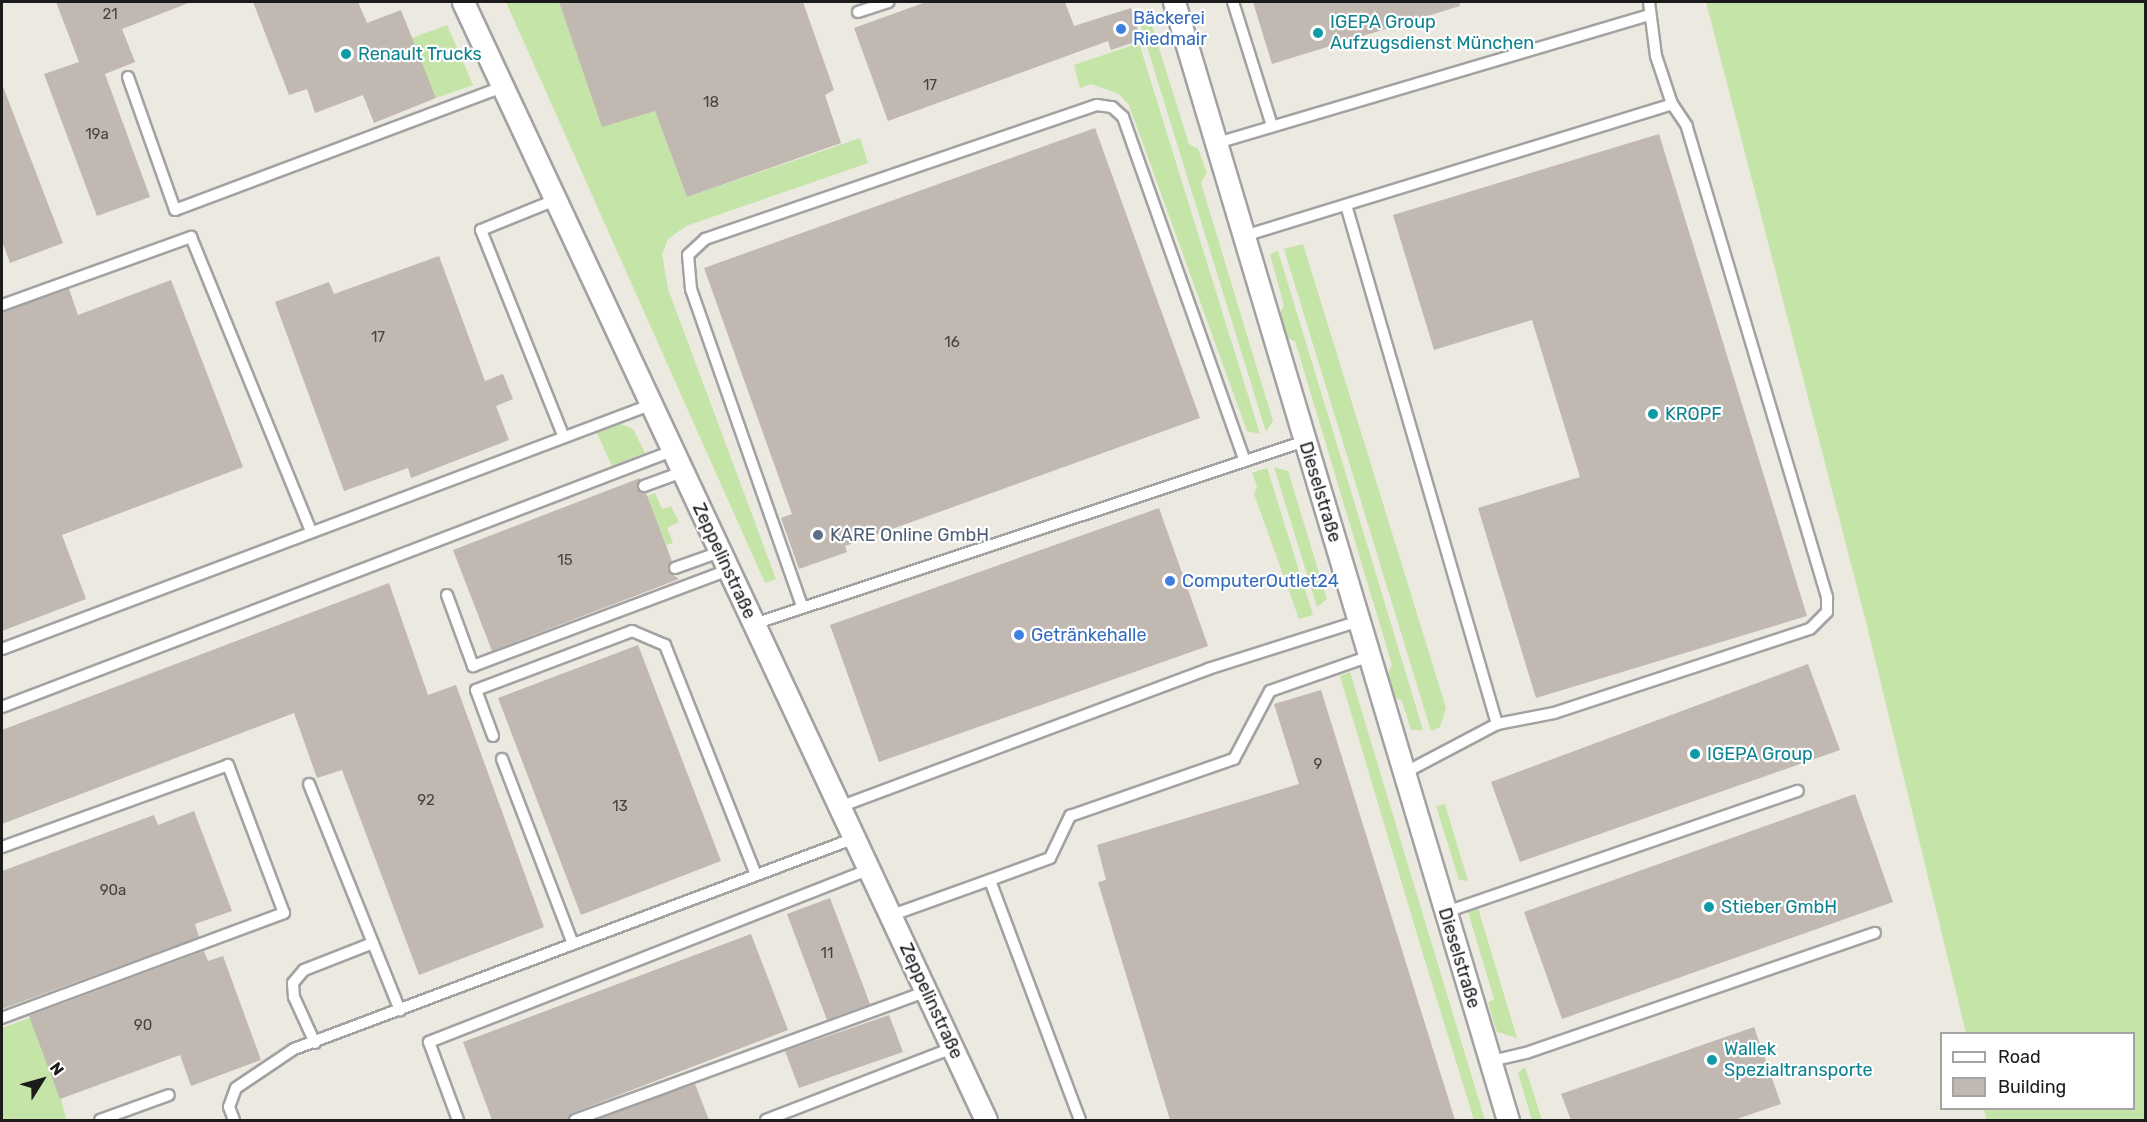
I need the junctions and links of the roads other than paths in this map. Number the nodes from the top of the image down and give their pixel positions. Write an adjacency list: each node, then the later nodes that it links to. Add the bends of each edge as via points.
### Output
1 (463, 2): 9 (street, Zeppelinstraße)
2 (888, 2): 6 (lane)
3 (1173, 2): 12 (street, Dieselstraße)
4 (1233, 2): 11 (lane)
5 (1649, 2): 7 (lane)
6 (858, 12)
7 (1648, 15): 10 (lane); 11 (lane)
8 (128, 77): 9 (lane, via 175,210)
9 (502, 87): 13 (street, Zeppelinstraße)
10 (1672, 104): 14 (lane); 34 (lane, via 1687,126 1827,597 1827,612 1810,629 1554,713)
11 (1272, 126): 12 (lane)
12 (1216, 143): 15 (street, Dieselstraße)
13 (555, 200): 17 (street, Zeppelinstraße); 18 (lane, via 481,230)
14 (1346, 205): 15 (lane); 34 (lane)
15 (1244, 236): 19 (street, Dieselstraße)
16 (2, 305): 24 (lane, via 191,237)
17 (650, 405): 18 (lane); 20 (street, Zeppelinstraße)
18 (564, 437): 24 (lane)
19 (1305, 441): 21 (lane); 29 (street, Dieselstraße)
20 (672, 451): 22 (street, Zeppelinstraße); 33 (lane)
21 (1245, 461): 28 (lane); 28 (lane, via 1123,117 1112,107 1097,105 705,239 688,255 692,289)
22 (682, 472): 23 (lane); 25 (street, Zeppelinstraße)
23 (644, 486)
24 (311, 531): 31 (lane)
25 (724, 561): 26 (lane); 27 (lane, via 473,666); 30 (street, Zeppelinstraße)
26 (675, 568)
27 (447, 595)
28 (802, 606): 30 (lane)
29 (1359, 621): 32 (street, Dieselstraße); 40 (lane, via 1208,669)
30 (754, 624): 40 (street, Zeppelinstraße)
31 (2, 649)
32 (1370, 656): 37 (street, Dieselstraße); 45 (lane, via 1270,691 1234,759 1070,816 1050,858)
33 (2, 707)
34 (1497, 724): 37 (lane)
35 (493, 736): 44 (lane, via 476,690 632,631 665,645)
36 (502, 759): 50 (lane)
37 (1404, 773): 46 (street, Dieselstraße)
38 (309, 784): 49 (lane)
39 (1798, 791): 46 (lane)
40 (842, 806): 41 (street, Zeppelinstraße)
41 (856, 837): 43 (street, Zeppelinstraße); 44 (lane)
42 (2, 847): 53 (lane, via 228,765 284,913)
43 (871, 869): 47 (street, Zeppelinstraße); 60 (lane, via 429,1042)
44 (756, 875): 50 (lane)
45 (990, 880): 47 (lane); 64 (lane)
46 (1446, 912): 56 (street, Dieselstraße)
47 (892, 915): 51 (street, Zeppelinstraße)
48 (1875, 933): 56 (lane, via 1526,1053)
49 (373, 942): 52 (lane); 54 (lane, via 304,970 293,983 294,997)
50 (573, 944): 52 (lane)
51 (927, 991): 55 (street, Zeppelinstraße); 61 (lane)
52 (400, 1010): 54 (lane)
53 (2, 1018)
54 (315, 1043): 59 (lane, via 294,1049 236,1088 229,1107)
55 (953, 1048): 62 (lane); 63 (street, Zeppelinstraße)
56 (1491, 1061): 65 (street, Dieselstraße)
57 (169, 1095): 58 (lane)
58 (100, 1120)
59 (234, 1120)
60 (458, 1120)
61 (575, 1120)
62 (766, 1120)
63 (986, 1120)
64 (1080, 1120)
65 (1508, 1120)

